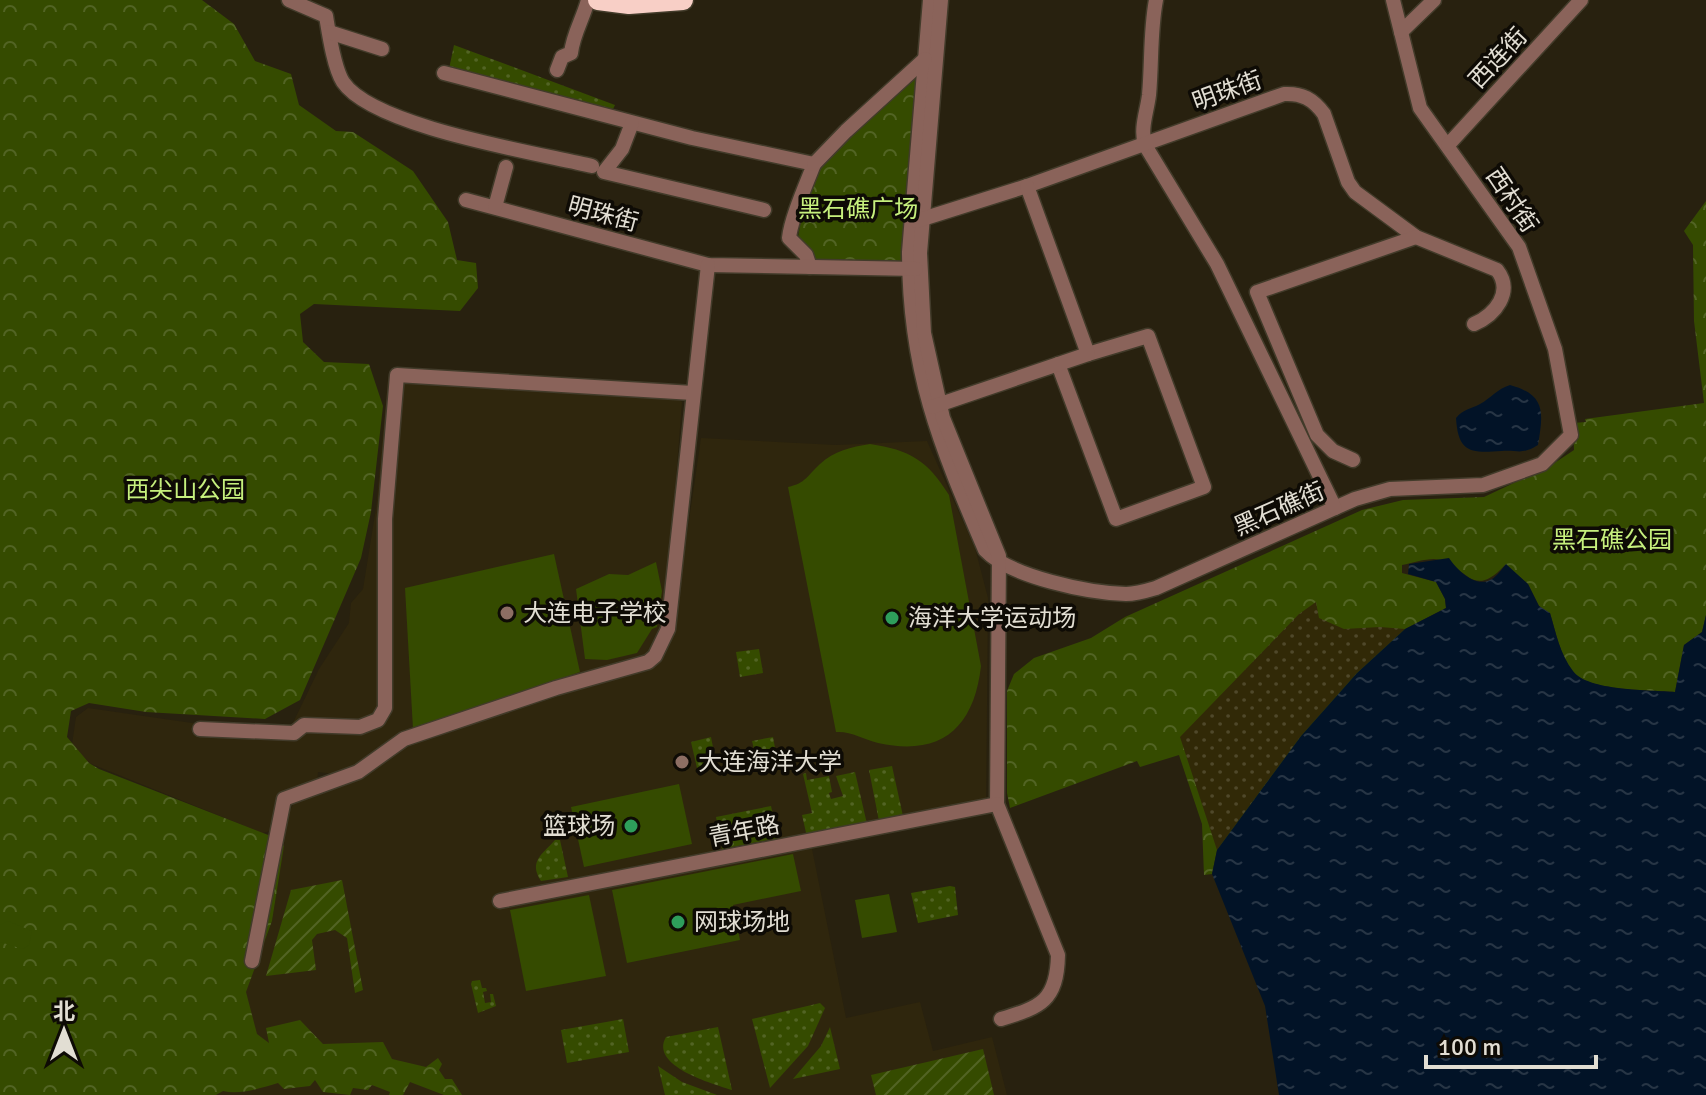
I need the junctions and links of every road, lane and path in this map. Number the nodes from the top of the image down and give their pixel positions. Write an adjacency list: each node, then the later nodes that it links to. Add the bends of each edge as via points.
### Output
1 (289, 0): 11 (street, via 326,16)
2 (588, 0): 15 (street, via 571,53 562,57)
3 (598, 0): 4 (highway)
4 (683, 0)
5 (930, 0): 14 (street)
6 (941, 0): 27 (street)
7 (1156, 0): 18 (street)
8 (1393, 0): 12 (street, 西村街)
9 (1434, 0): 12 (street)
10 (1581, 0): 19 (street, 西连街)
11 (329, 32): 13 (street); 21 (street, via 343,82 368,104 416,125)
12 (1401, 32): 19 (street, 西村街, via 1420,108)
13 (382, 49)
14 (925, 59): 20 (street); 27 (street)
15 (557, 70)
16 (444, 73): 17 (street)
17 (632, 123): 20 (street); 26 (street, via 622,149 604,172)
18 (1145, 145): 23 (street, 明珠街); 28 (street, 明珠街, via 1297,93 1324,114 1355,192); 39 (street, via 1217,264)
19 (1448, 145): 37 (street, 西村街, via 1519,247 1555,349)
20 (814, 164): 30 (street, via 790,222 789,238)
21 (592, 166)
22 (506, 167): 25 (street)
23 (1027, 186): 27 (street, 明珠街); 33 (street)
24 (466, 200): 25 (street, 明珠街)
25 (495, 207): 29 (street, 明珠街)
26 (764, 210)
27 (918, 220): 31 (street)
28 (1416, 237): 32 (street, 明珠街, via 1503,277 1497,308); 38 (street, via 1257,292 1317,435 1333,451)
29 (708, 265): 30 (street, 明珠街); 35 (street)
30 (810, 267): 31 (street, 明珠街)
31 (915, 269): 36 (street, via 913,336)
32 (1474, 324)
33 (1088, 354): 34 (street); 34 (street, via 1148,336 1204,487 1116,519)
34 (1058, 364): 36 (street)
35 (693, 393): 41 (street, via 397,375 385,519 385,708 378,720 360,727 304,725 294,733); 44 (street, via 668,629 655,656 404,739 358,772 284,799)
36 (934, 406): 40 (street, via 949,465 985,550)
37 (1571, 435): 39 (street, 黑石礁街, via 1542,464 1483,485 1379,491)
38 (1353, 460)
39 (1335, 508): 40 (street, 黑石礁街, via 1141,592 1089,590)
40 (1000, 562): 42 (street)
41 (200, 729)
42 (997, 804): 43 (street, 青年路); 45 (street, via 1058,955 1050,995 1034,1009)
43 (500, 901)
44 (252, 961)
45 (1001, 1019)

